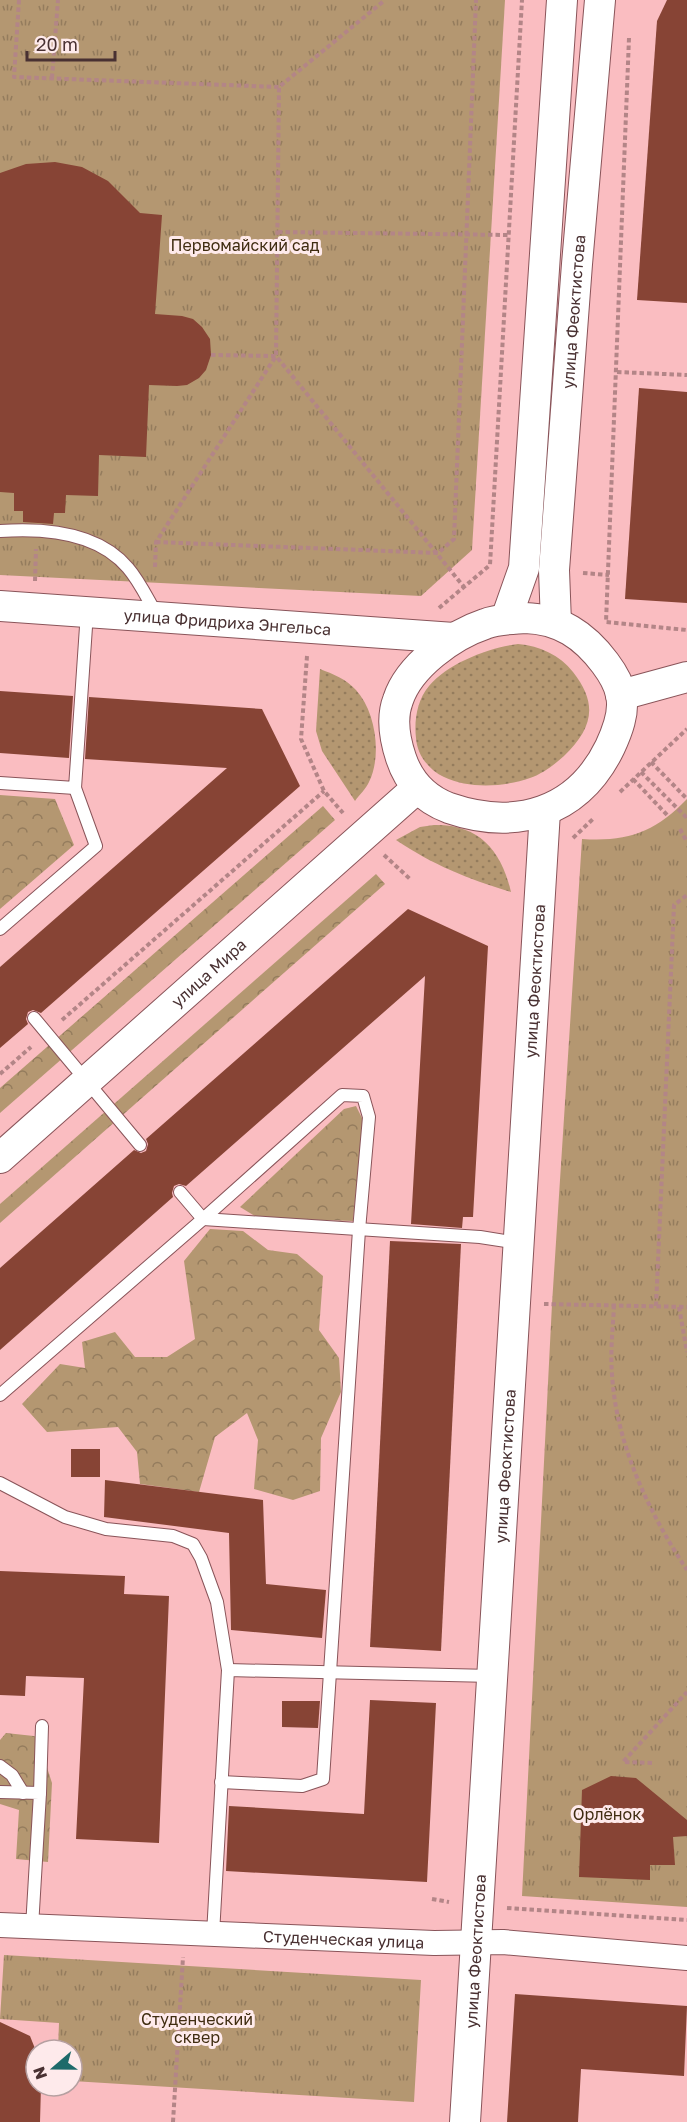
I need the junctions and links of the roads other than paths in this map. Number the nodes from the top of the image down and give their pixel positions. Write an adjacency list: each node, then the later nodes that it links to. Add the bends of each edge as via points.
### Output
1 (562, 0): 7 (street, улица Феоктистова, via 524,568)
2 (600, 0): 8 (street, улица Феоктистова, via 554,570)
3 (0, 531): 6 (lane, via 53,531 99,546 128,567)
4 (0, 606): 5 (street, улица Фридриха Энгельса)
5 (87, 612): 6 (street, улица Фридриха Энгельса); 13 (lane)
6 (157, 616): 9 (street, улица Фридриха Энгельса)
7 (506, 619): 8 (street, улица Фридриха Энгельса, via 541,618); 9 (street, улица Фридриха Энгельса)
8 (556, 623): 11 (street, улица Фридриха Энгельса, via 580,635 596,651 611,671)
9 (454, 638): 14 (street, улица Фридриха Энгельса, via 414,672 398,700 398,745)
10 (687, 677): 11 (street)
11 (621, 695): 15 (street, улица Фридриха Энгельса, via 621,719 602,764 568,799)
12 (0, 783): 13 (lane)
13 (75, 788): 16 (lane, via 96,846)
14 (417, 788): 15 (street, улица Фридриха Энгельса, via 436,803 486,818); 18 (street, улица Мира)
15 (545, 811): 24 (street, улица Феоктистова)
16 (0, 929)
17 (34, 1018): 18 (lane)
18 (87, 1081): 19 (lane); 20 (street, улица Мира)
19 (140, 1145)
20 (0, 1158)
21 (180, 1192): 22 (lane)
22 (203, 1219): 23 (lane); 23 (lane, via 342,1095 363,1096 369,1117); 25 (lane)
23 (359, 1230): 24 (lane); 28 (lane)
24 (519, 1243): 29 (street, улица Феоктистова)
25 (0, 1395)
26 (0, 1484): 27 (lane, via 65,1517 106,1529 173,1536 193,1544 217,1602)
27 (228, 1670): 28 (lane); 32 (lane)
28 (330, 1674): 29 (lane); 32 (lane, via 323,1779 302,1786)
29 (493, 1677): 39 (street, улица Феоктистова)
30 (42, 1726): 35 (lane)
31 (0, 1766): 34 (lane, via 12,1775)
32 (221, 1782): 38 (lane)
33 (0, 1792): 34 (lane)
34 (23, 1793): 35 (lane)
35 (40, 1793): 37 (lane)
36 (0, 1925): 37 (street, Студенческая улица)
37 (32, 1927): 38 (street, Студенческая улица)
38 (213, 1934): 39 (street, Студенческая улица)
39 (476, 1943): 40 (street, Студенческая улица); 41 (street, улица Феоктистова)
40 (687, 1958)
41 (465, 2122)

